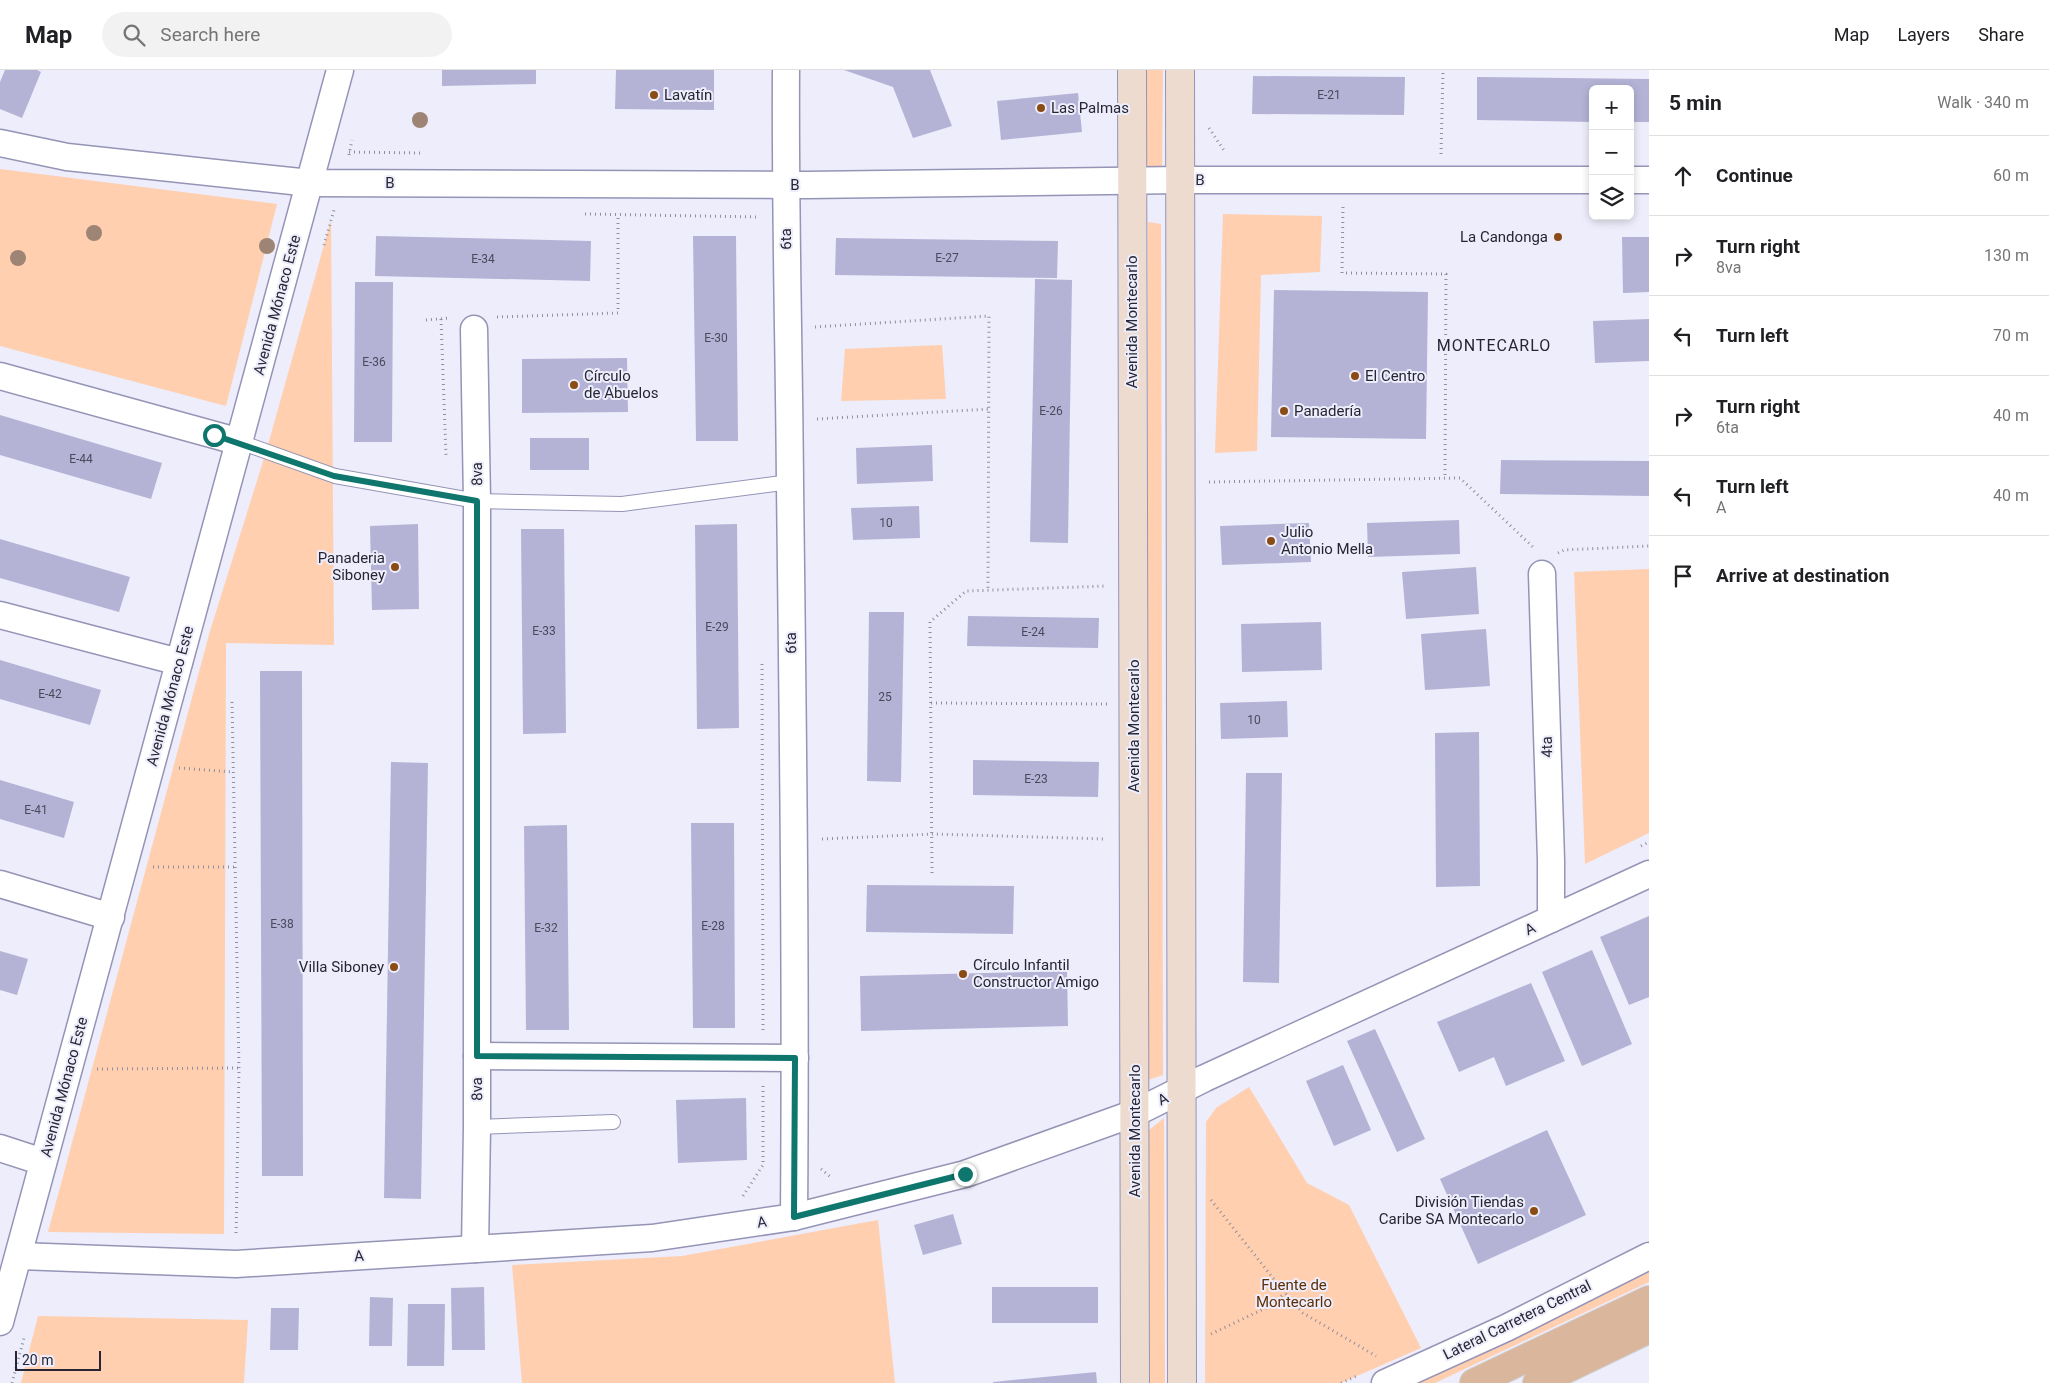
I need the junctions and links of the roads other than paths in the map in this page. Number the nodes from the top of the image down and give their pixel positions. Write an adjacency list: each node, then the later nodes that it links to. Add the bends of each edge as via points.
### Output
1 (340, 70): 11 (street, Avenida Mónaco Este)
2 (786, 70): 12 (street, 6ta)
3 (1132, 70): 10 (main road, Avenida Montecarlo)
4 (1180, 70): 6 (main road)
5 (0, 143): 11 (street, B, via 67,157)
6 (1180, 180): 7 (street, B); 10 (street, B); 27 (main road)
7 (1589, 180)
8 (1634, 180): 9 (street)
9 (1649, 180)
10 (1131, 181): 12 (street, B); 28 (main road, Avenida Montecarlo)
11 (310, 183): 12 (street, B); 15 (street, Avenida Mónaco Este)
12 (785, 185): 16 (street, 6ta)
13 (474, 329): 17 (street, 8va)
14 (0, 376): 15 (street)
15 (240, 442): 17 (lane, via 334,476); 20 (street, Avenida Mónaco Este)
16 (790, 482): 17 (lane, via 622,504); 26 (street, 6ta)
17 (477, 501): 25 (street, 8va)
18 (1545, 568): 24 (street, 4ta)
19 (0, 615): 20 (street)
20 (179, 662): 23 (street, Avenida Mónaco Este)
21 (1649, 874): 24 (street, A)
22 (0, 884): 23 (street)
23 (111, 917): 32 (street, Avenida Mónaco Este)
24 (1551, 920): 27 (street, A)
25 (477, 1056): 26 (street); 30 (street, 8va)
26 (795, 1058): 33 (street, 6ta)
27 (1182, 1090): 28 (street, A); 44 (main road)
28 (1135, 1112): 33 (street, A, via 965,1174); 43 (main road, Avenida Montecarlo)
29 (613, 1122): 30 (lane)
30 (478, 1127): 34 (street, 8va)
31 (0, 1148): 32 (street)
32 (43, 1162): 35 (street, Avenida Mónaco Este)
33 (794, 1217): 34 (street, A, via 652,1238)
34 (475, 1249): 35 (street, A, via 236,1264)
35 (19, 1256): 38 (street, Avenida Mónaco Este)
36 (1649, 1256): 41 (street, Lateral Carretera Central, via 1506,1328)
37 (1649, 1300): 40 (main road)
38 (0, 1322)
39 (1649, 1329): 42 (main road)
40 (1543, 1351): 42 (street); 45 (main road)
41 (1383, 1371)
42 (1545, 1381)
43 (1135, 1383)
44 (1182, 1383)
45 (1474, 1383)

